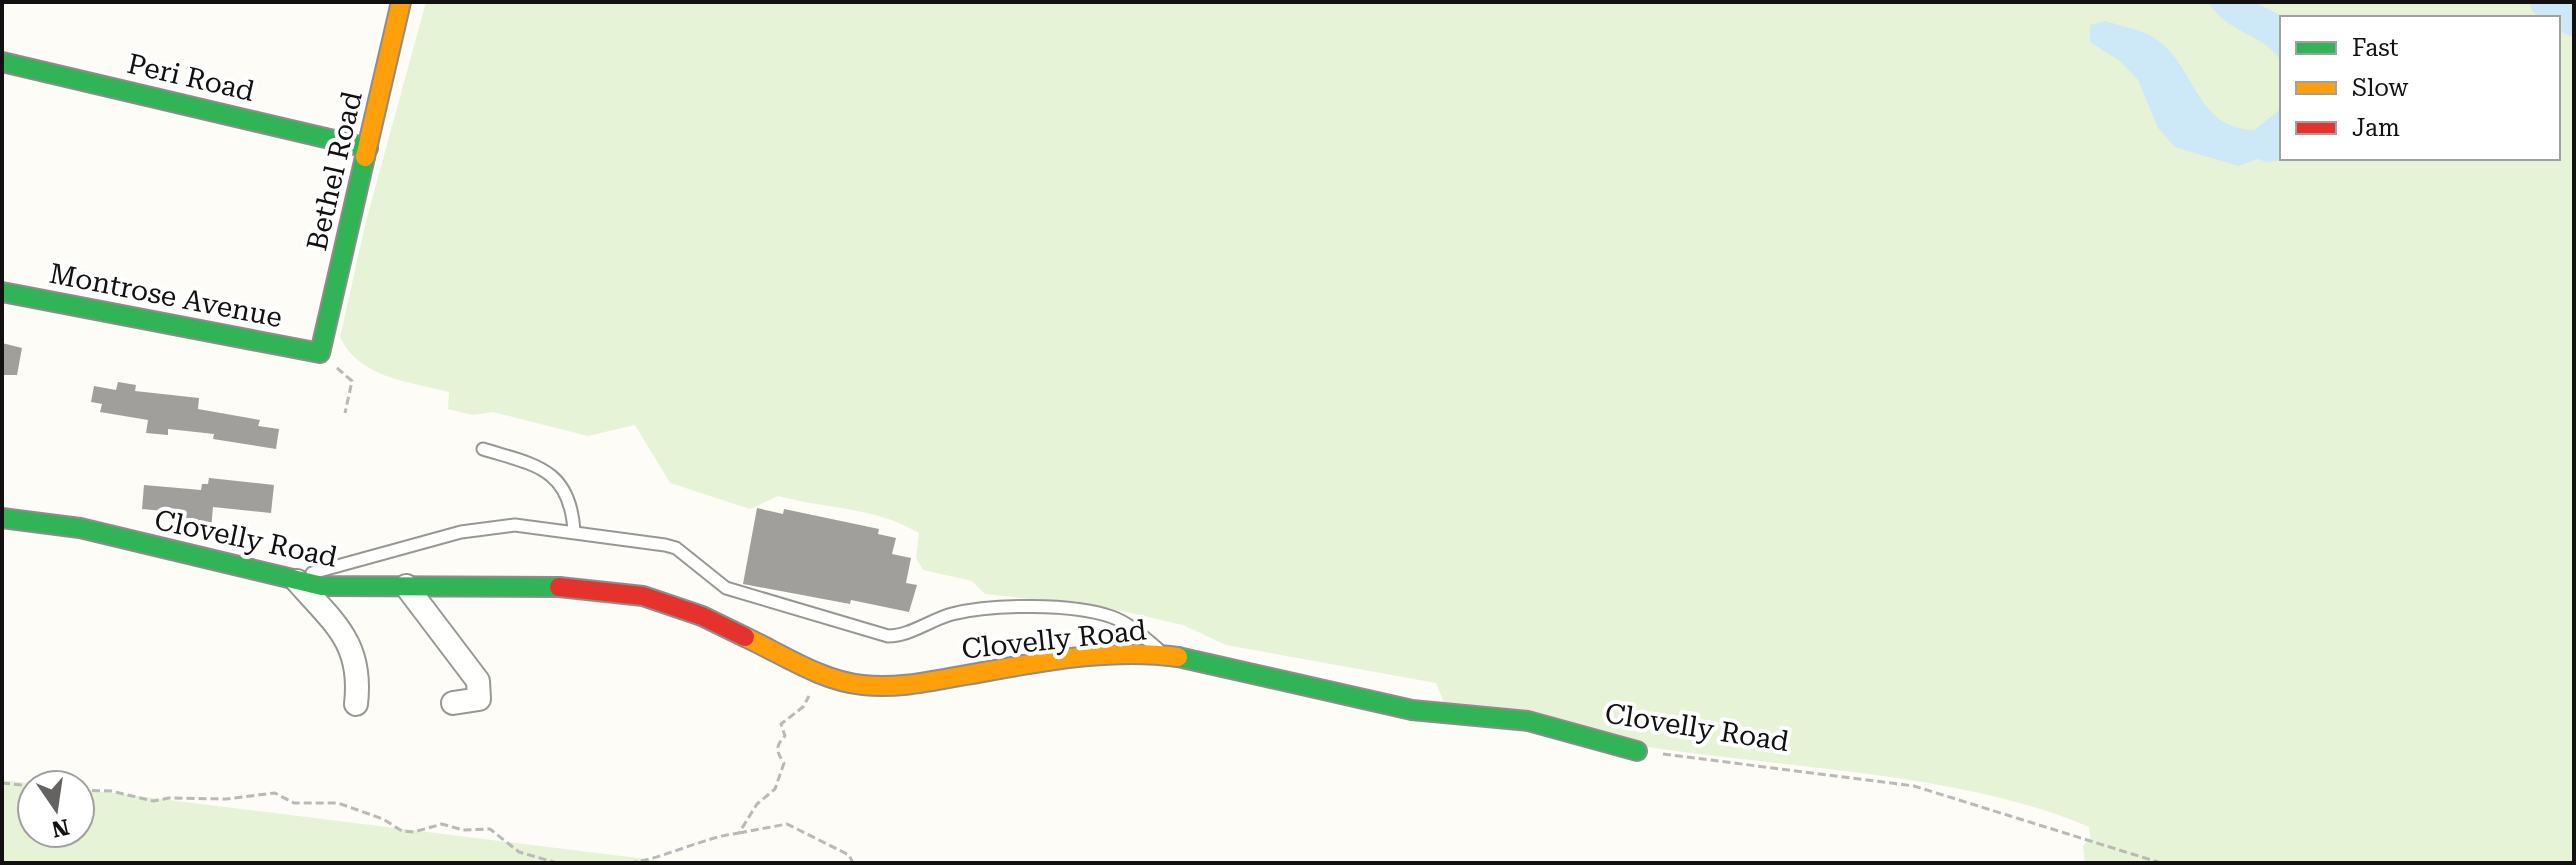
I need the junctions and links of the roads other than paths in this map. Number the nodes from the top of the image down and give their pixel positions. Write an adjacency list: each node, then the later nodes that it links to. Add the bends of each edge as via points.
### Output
1 (401, 2): 3 (street, Bethel Road)
2 (2, 62): 3 (street, Peri Road)
3 (368, 148): 5 (street, Bethel Road)
4 (2, 292): 5 (street, Montrose Avenue)
5 (320, 353)
6 (483, 449): 8 (lane, via 553,475 566,492)
7 (2, 518): 9 (street, Clovelly Road, via 80,528)
8 (574, 531): 9 (lane, via 515,525 461,532); 11 (lane, via 676,548 726,588 888,636 967,611 1093,612 1115,618)
9 (293, 580): 10 (street, Clovelly Road, via 355,589); 13 (street, via 344,634 357,675)
10 (406, 586): 11 (street, Clovelly Road, via 536,585 643,596 860,685 894,687 1024,665); 12 (street, via 478,681 479,699)
11 (1166, 655): 14 (street, Clovelly Road, via 1412,710 1528,721)
12 (453, 703)
13 (356, 704)
14 (1637, 751)

